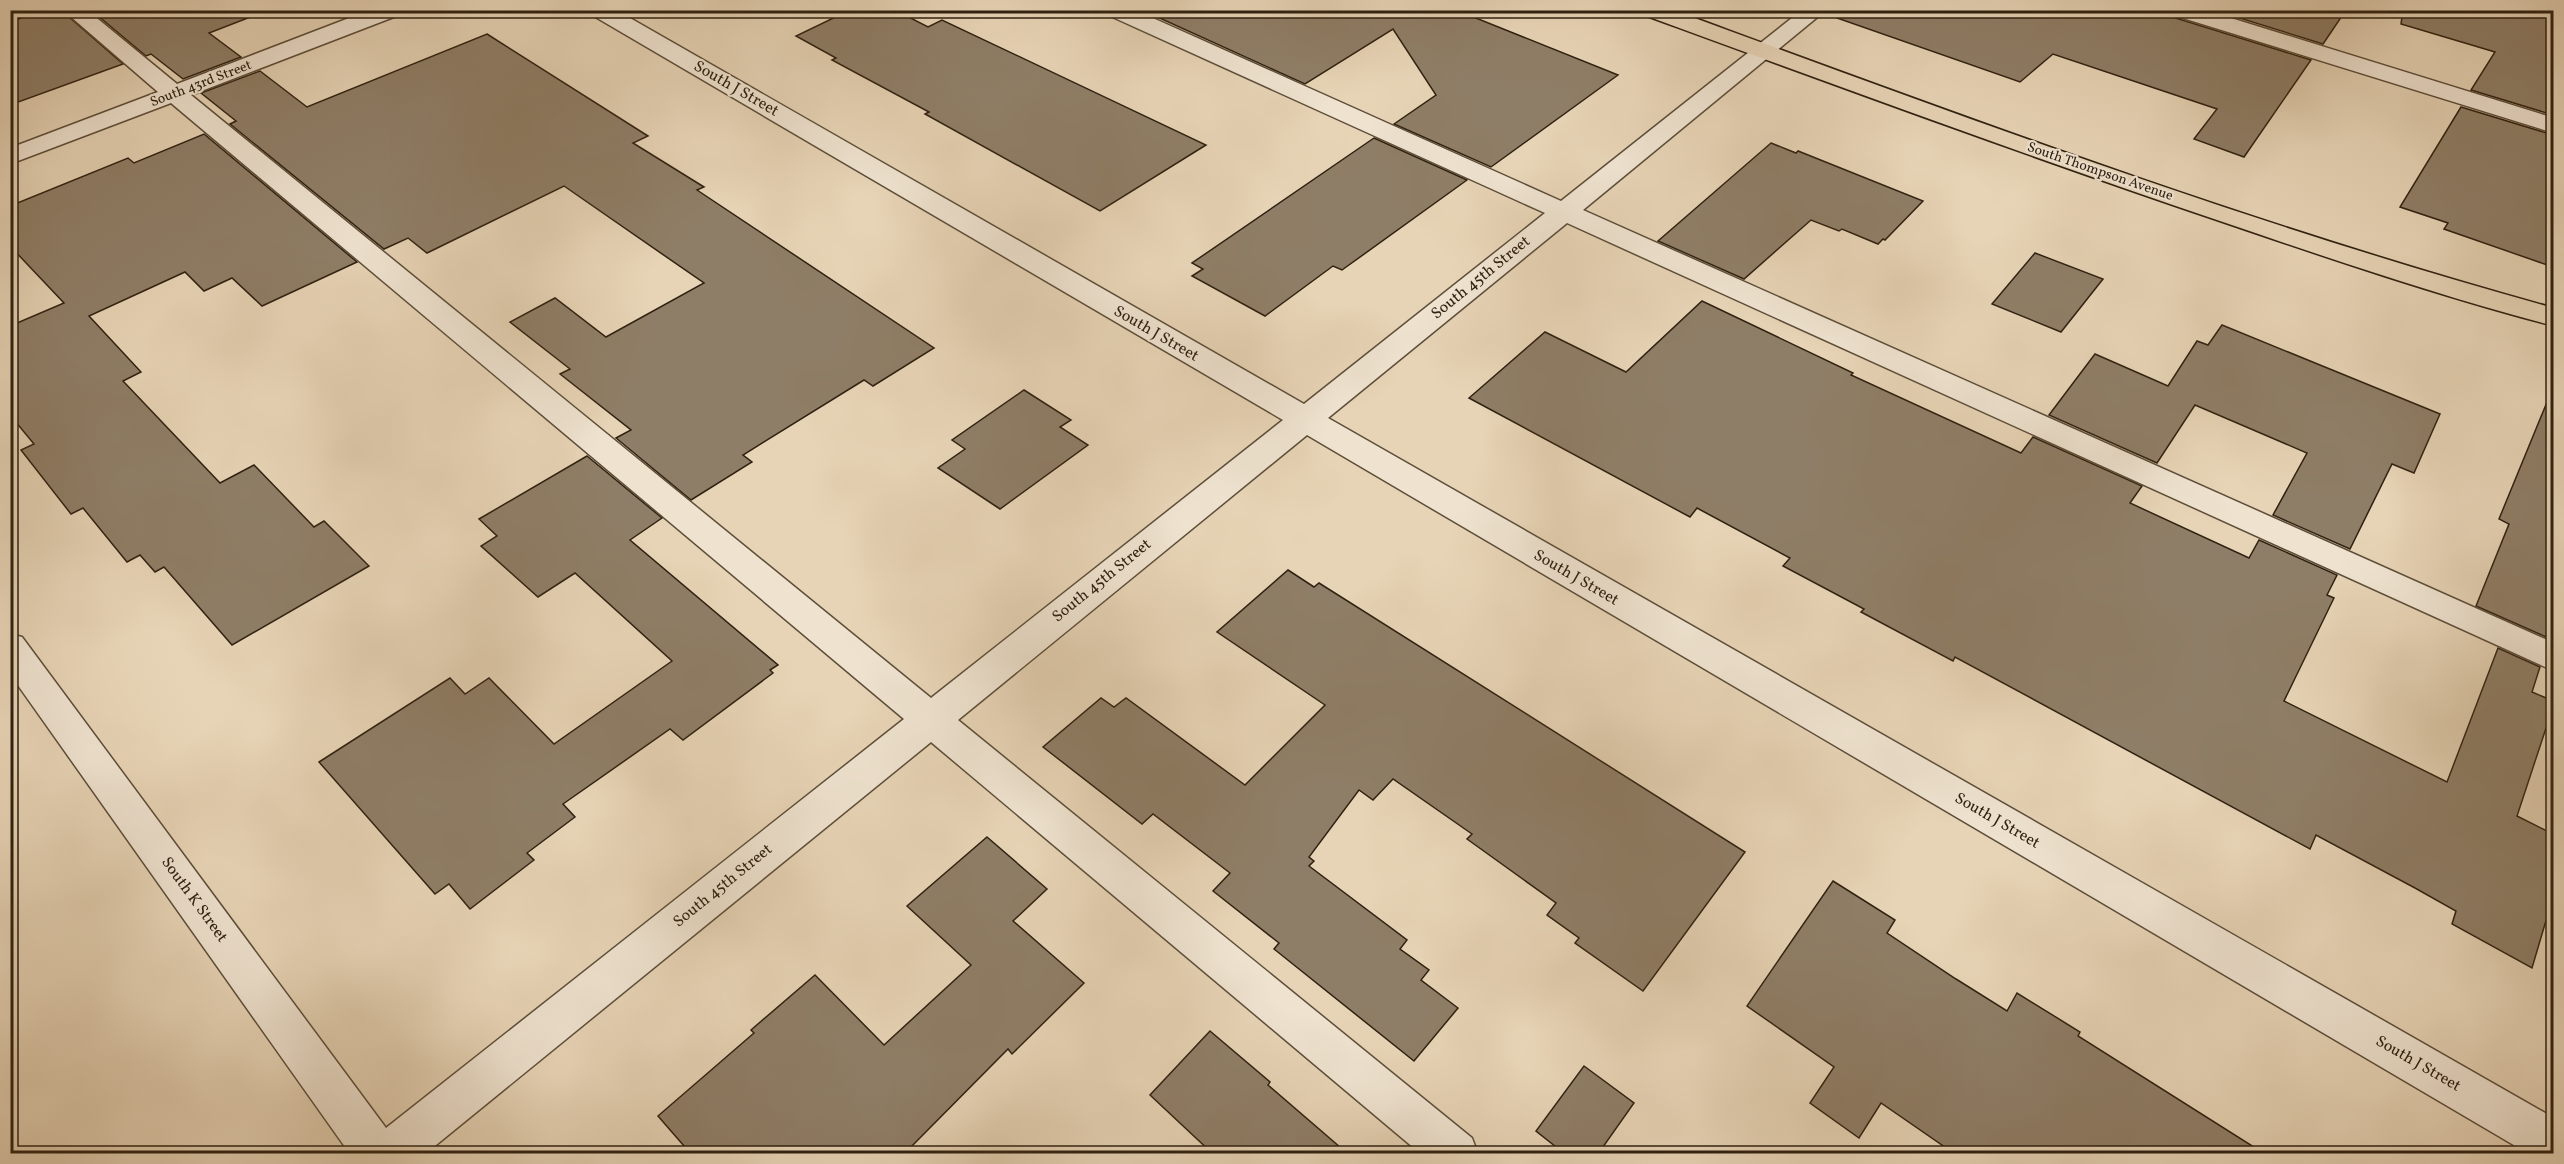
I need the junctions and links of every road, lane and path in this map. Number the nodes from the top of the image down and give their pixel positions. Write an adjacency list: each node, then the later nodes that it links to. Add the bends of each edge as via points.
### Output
1 (73, 10): 9 (street)
2 (392, 10): 9 (street, South 43rd Street)
3 (600, 10): 14 (street, South J Street)
4 (1116, 10): 12 (street)
5 (1652, 10): 8 (main road, South Thompson Avenue)
6 (1816, 10): 8 (street, South 45th Street)
7 (2181, 10): 10 (street)
8 (1765, 52): 12 (street, South 45th Street); 13 (main road, South Thompson Avenue, via 2248,222 2479,297)
9 (174, 94): 11 (street, South 43rd Street); 17 (street)
10 (2553, 126)
11 (10, 157)
12 (1563, 212): 14 (street, South 45th Street); 16 (street)
13 (2553, 316)
14 (1303, 420): 17 (street, South 45th Street); 18 (street, South J Street)
15 (10, 647): 19 (street, South K Street)
16 (2553, 658)
17 (930, 719): 20 (street, South 45th Street); 21 (street)
18 (2553, 1143)
19 (377, 1154)
20 (388, 1154)
21 (1456, 1154)

